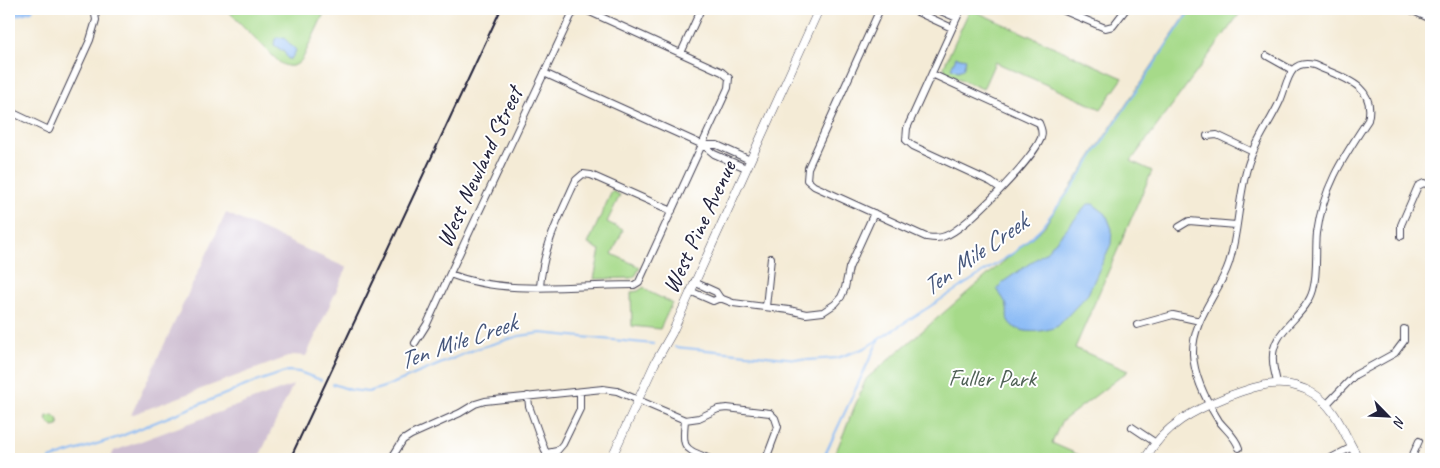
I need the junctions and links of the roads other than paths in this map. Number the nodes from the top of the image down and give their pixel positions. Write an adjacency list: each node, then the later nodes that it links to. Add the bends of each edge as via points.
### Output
1 (94, 9): 20 (street, via 93,31 49,130)
2 (580, 9): 15 (street); 18 (street, West Newland Street, via 571,16)
3 (701, 9): 15 (street)
4 (819, 9): 24 (street, West Pine Avenue)
5 (880, 9): 29 (street, via 808,168 808,180 814,186)
6 (911, 9): 14 (street)
7 (936, 9): 12 (street)
8 (961, 9): 12 (street)
9 (1060, 9): 10 (street, via 1100,27 1109,27)
10 (1126, 9)
11 (1409, 9): 13 (street)
12 (957, 18): 14 (street)
13 (1431, 19)
14 (952, 28): 19 (street)
15 (681, 53): 22 (street, via 729,78 728,88)
16 (1267, 56): 17 (street)
17 (1292, 70): 23 (street, via 1280,102); 44 (street, via 1307,64 1353,82 1364,92 1370,106 1368,120 1335,171 1324,200 1317,236 1315,282 1311,297 1275,346 1273,361)
18 (544, 73): 22 (street); 34 (street, West Newland Street)
19 (932, 74): 27 (street, via 907,128 906,140 912,146); 27 (street, via 1039,123 1041,137)
20 (9, 112)
21 (1207, 136): 23 (street, via 1217,135)
22 (703, 145): 24 (street, via 717,145); 25 (street, via 714,154); 28 (street)
23 (1252, 152): 30 (street)
24 (750, 160): 25 (street, West Pine Avenue)
25 (746, 168): 35 (street, West Pine Avenue)
26 (1431, 186): 32 (street, via 1424,182 1418,186 1401,225)
27 (1001, 189): 29 (street, via 951,234 935,239)
28 (672, 211): 36 (street, via 639,282); 36 (street, via 583,174 576,180 550,235)
29 (874, 213): 39 (street, via 849,268 845,288 835,304 823,312 806,314)
30 (1236, 226): 31 (street, via 1189,221); 40 (street, via 1226,270)
31 (1179, 227)
32 (1401, 236)
33 (771, 258): 39 (street)
34 (450, 274): 36 (street, via 464,280 504,287); 43 (street, West Newland Street)
35 (694, 282): 37 (street, West Pine Avenue); 38 (street, via 716,292)
36 (540, 286)
37 (690, 291): 38 (street, via 713,301); 47 (street, West Pine Avenue)
38 (720, 298): 39 (street)
39 (766, 307)
40 (1200, 321): 41 (street, via 1173,315); 48 (street, via 1194,340 1194,363)
41 (1137, 325)
42 (1404, 329): 49 (street, via 1404,342 1395,354 1355,375)
43 (415, 343)
44 (1277, 383): 48 (street, via 1255,386); 49 (street, via 1307,390)
45 (580, 392): 46 (street); 47 (street, via 610,389); 56 (street, via 580,409 564,444)
46 (528, 396): 56 (street); 57 (street, via 475,404 402,440)
47 (638, 401): 50 (street); 58 (street, West Pine Avenue)
48 (1211, 404): 53 (street, via 1183,417); 55 (street)
49 (1327, 404): 54 (street)
50 (685, 420): 59 (street, via 685,446); 60 (street, via 727,408 770,413 778,427)
51 (1132, 427): 53 (street)
52 (1419, 441): 64 (street)
53 (1156, 443): 61 (street)
54 (1352, 446): 62 (street); 63 (street)
55 (1239, 448)
56 (547, 456)
57 (391, 459)
58 (611, 459)
59 (710, 459)
60 (766, 459)
61 (1145, 459)
62 (1329, 459)
63 (1359, 459)
64 (1410, 459)

